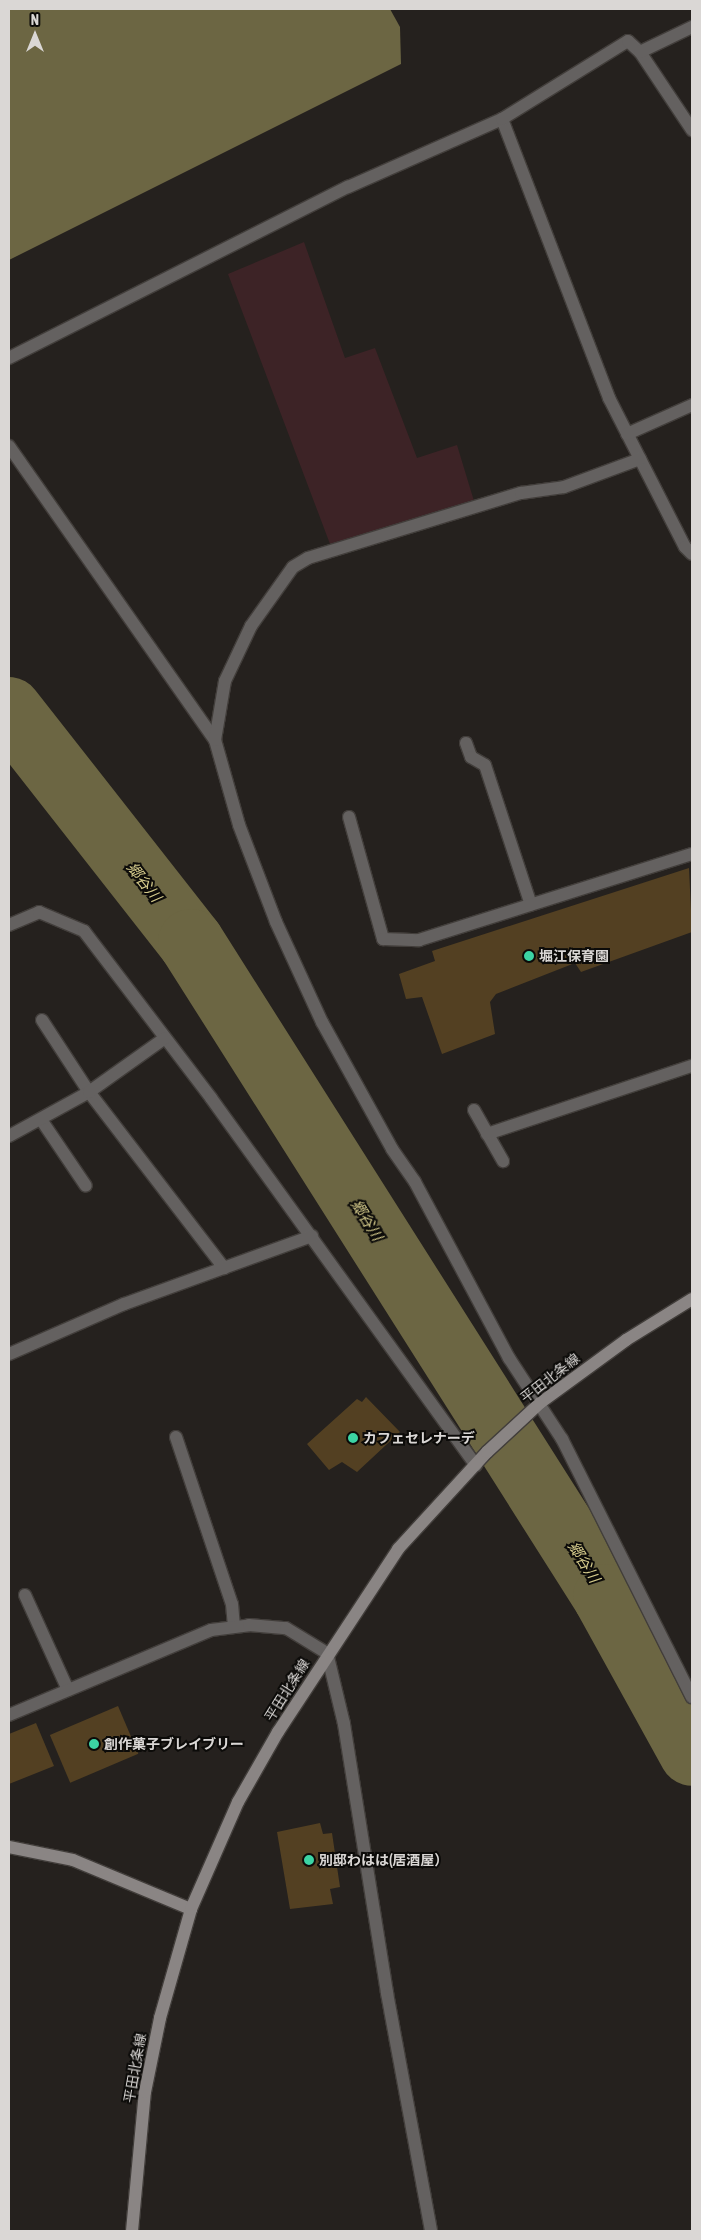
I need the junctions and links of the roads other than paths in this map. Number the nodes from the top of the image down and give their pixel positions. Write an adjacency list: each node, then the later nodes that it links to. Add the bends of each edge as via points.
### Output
1 (692, 26): 2 (street)
2 (640, 52): 3 (street, via 628,42); 4 (street)
3 (502, 119): 5 (street, via 348,187); 7 (street, via 608,398)
4 (692, 130)
5 (9, 358)
6 (692, 405): 7 (street)
7 (627, 434): 9 (street)
8 (9, 446): 11 (street)
9 (640, 459): 10 (street, via 685,547); 11 (street, via 564,487 521,494 308,558 293,567 251,626 225,682)
10 (692, 554)
11 (215, 740): 31 (street, via 239,825 276,922 322,1022 392,1149 416,1182)
12 (466, 743): 15 (street, via 471,757 485,765)
13 (349, 817): 15 (street, via 383,939 419,940)
14 (692, 854): 15 (street)
15 (531, 905)
16 (9, 925): 18 (street, via 39,912 84,931)
17 (42, 1020): 20 (street)
18 (165, 1038): 20 (street); 27 (street)
19 (692, 1066): 23 (street)
20 (89, 1092): 22 (street); 28 (street)
21 (474, 1110): 23 (street)
22 (42, 1121): 24 (street); 26 (street)
23 (488, 1134): 25 (street)
24 (9, 1136)
25 (503, 1161)
26 (86, 1186)
27 (312, 1236): 28 (street); 33 (street)
28 (224, 1268): 30 (street, via 124,1304)
29 (692, 1299): 31 (main road, 平田北条線, via 626,1340)
30 (9, 1354)
31 (536, 1406): 33 (main road, 平田北条線); 38 (street)
32 (176, 1437): 35 (street, via 232,1604)
33 (476, 1465): 36 (main road, 平田北条線, via 398,1549)
34 (25, 1595): 37 (street)
35 (234, 1626): 36 (street, via 286,1628); 37 (street, via 211,1630)
36 (327, 1653): 41 (main road, 平田北条線, via 238,1802); 43 (street, via 344,1724 387,1993)
37 (68, 1690): 39 (street)
38 (692, 1698)
39 (9, 1715)
40 (9, 1848): 41 (main road, via 73,1860)
41 (191, 1909): 42 (main road, 平田北条線, via 160,2018 145,2092)
42 (132, 2231)
43 (431, 2231)

